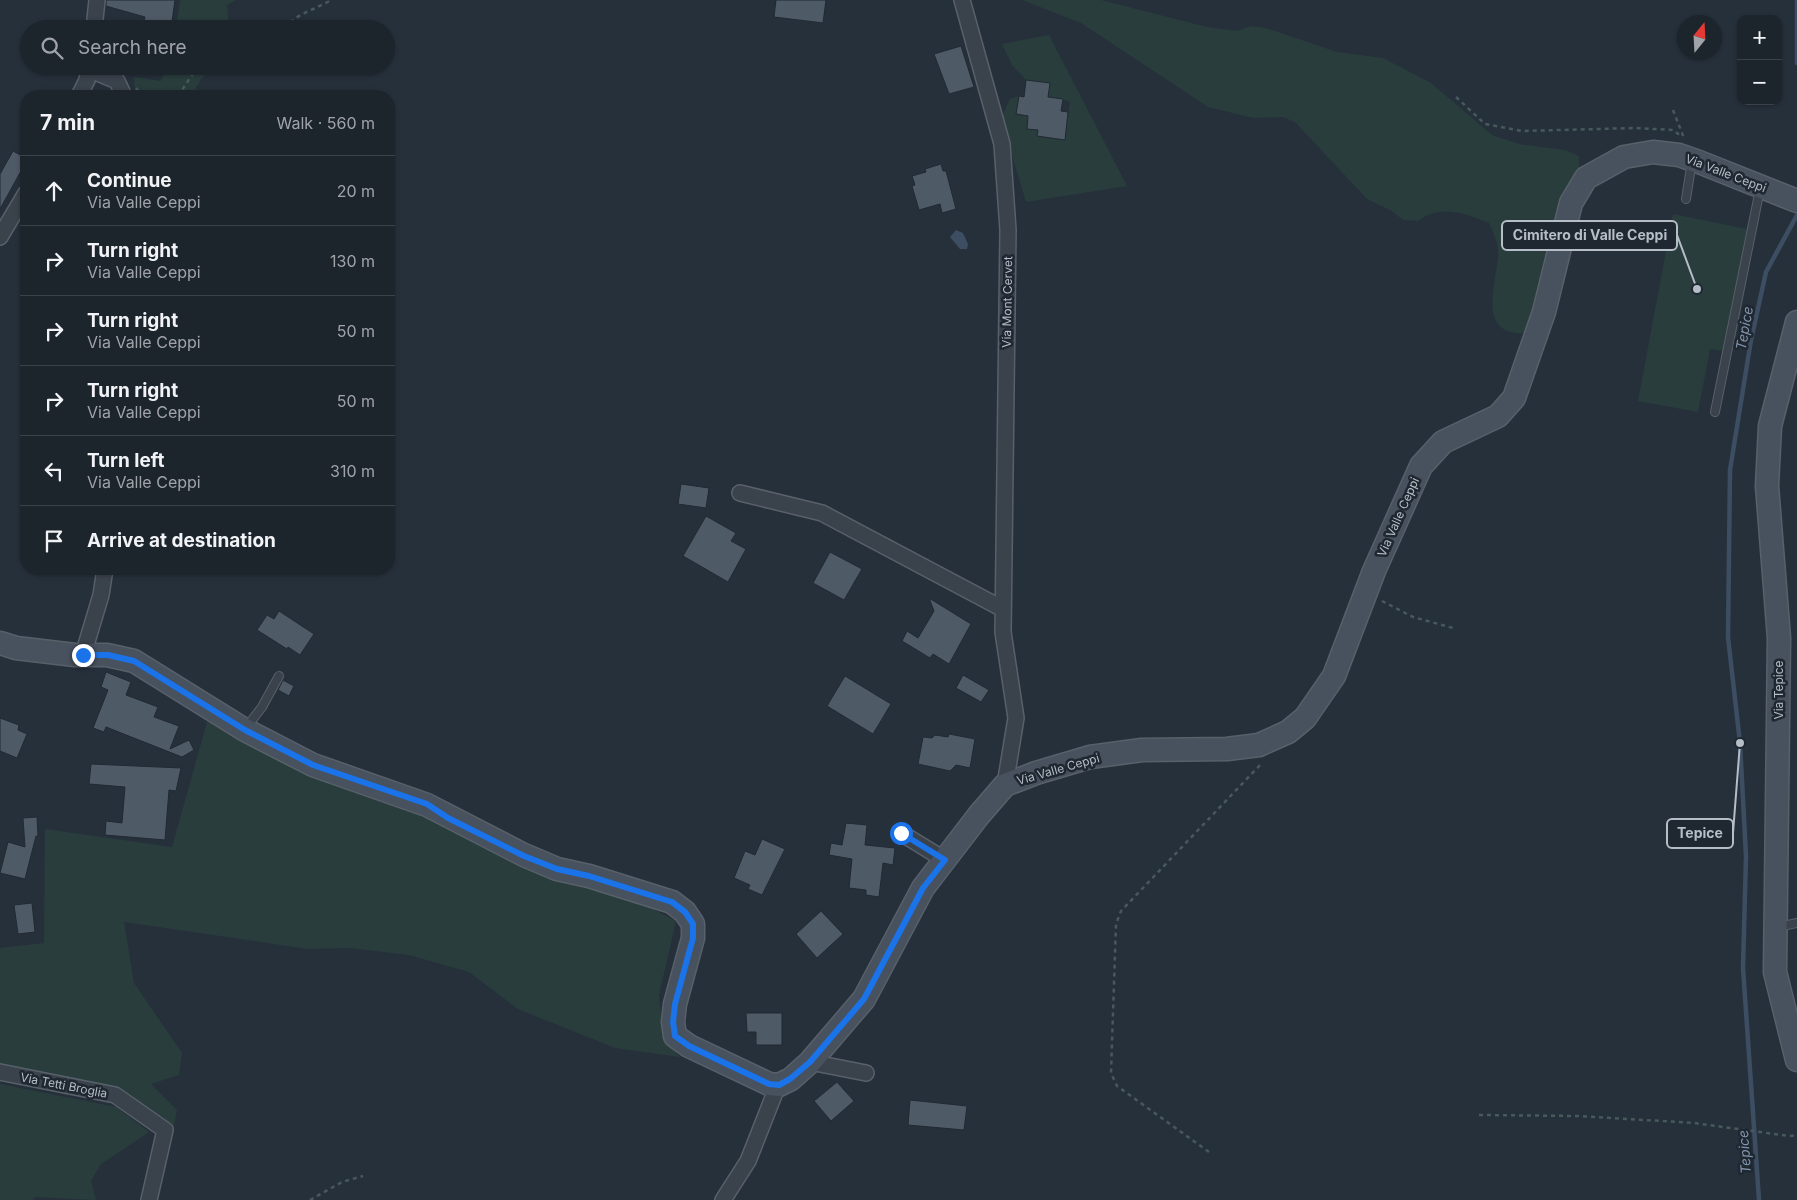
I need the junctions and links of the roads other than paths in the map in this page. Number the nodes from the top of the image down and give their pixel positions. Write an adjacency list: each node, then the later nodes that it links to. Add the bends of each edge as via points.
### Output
1 (97, 0): 3 (street)
2 (962, 0): 18 (street, Via Mont Cervet, via 1002,144 1008,230)
3 (95, 20)
4 (88, 75): 6 (street)
5 (105, 75): 7 (street, via 117,80)
6 (82, 90)
7 (121, 90)
8 (1692, 159): 9 (street, Via Valle Ceppi); 10 (lane); 23 (street, Via Valle Ceppi, via 1653,152 1638,154 1586,178 1572,203 1544,312 1514,398 1498,416 1443,442 1422,466 1365,593 1334,676 1304,718 1288,732 1259,744 1227,749 1142,750 1090,757)
9 (1760, 185): 11 (street, Via Valle Ceppi); 15 (lane)
10 (1686, 199)
11 (1793, 199)
12 (20, 203): 13 (street)
13 (0, 237)
14 (1797, 322): 26 (street, Via Tepice, via 1770,426 1768,478 1779,638)
15 (1715, 412)
16 (740, 493): 18 (street, via 822,513)
17 (104, 575): 20 (street)
18 (1004, 609): 23 (street, Via Mont Cervet, via 1003,632 1016,718)
19 (0, 643): 20 (street, via 16,648)
20 (83, 655): 22 (street, via 108,655 134,661)
21 (279, 676): 22 (lane)
22 (245, 730): 31 (street, via 313,765 427,804 524,856 557,869 672,902 693,924 693,938 675,1004 675,1036 689,1046)
23 (1005, 785): 25 (street, Via Valle Ceppi)
24 (901, 833): 25 (street)
25 (945, 860): 28 (street, Via Valle Ceppi, via 923,888 864,999)
26 (1786, 925): 27 (street, Via Tepice, via 1775,972)
27 (1797, 1060)
28 (810, 1062): 30 (street); 31 (street, Via Valle Ceppi, via 779,1085)
29 (0, 1072): 32 (street, Via Tetti Broglia, via 115,1095 165,1130)
30 (866, 1073)
31 (769, 1084): 33 (street, via 774,1095 771,1104 748,1161)
32 (149, 1200)
33 (723, 1200)

